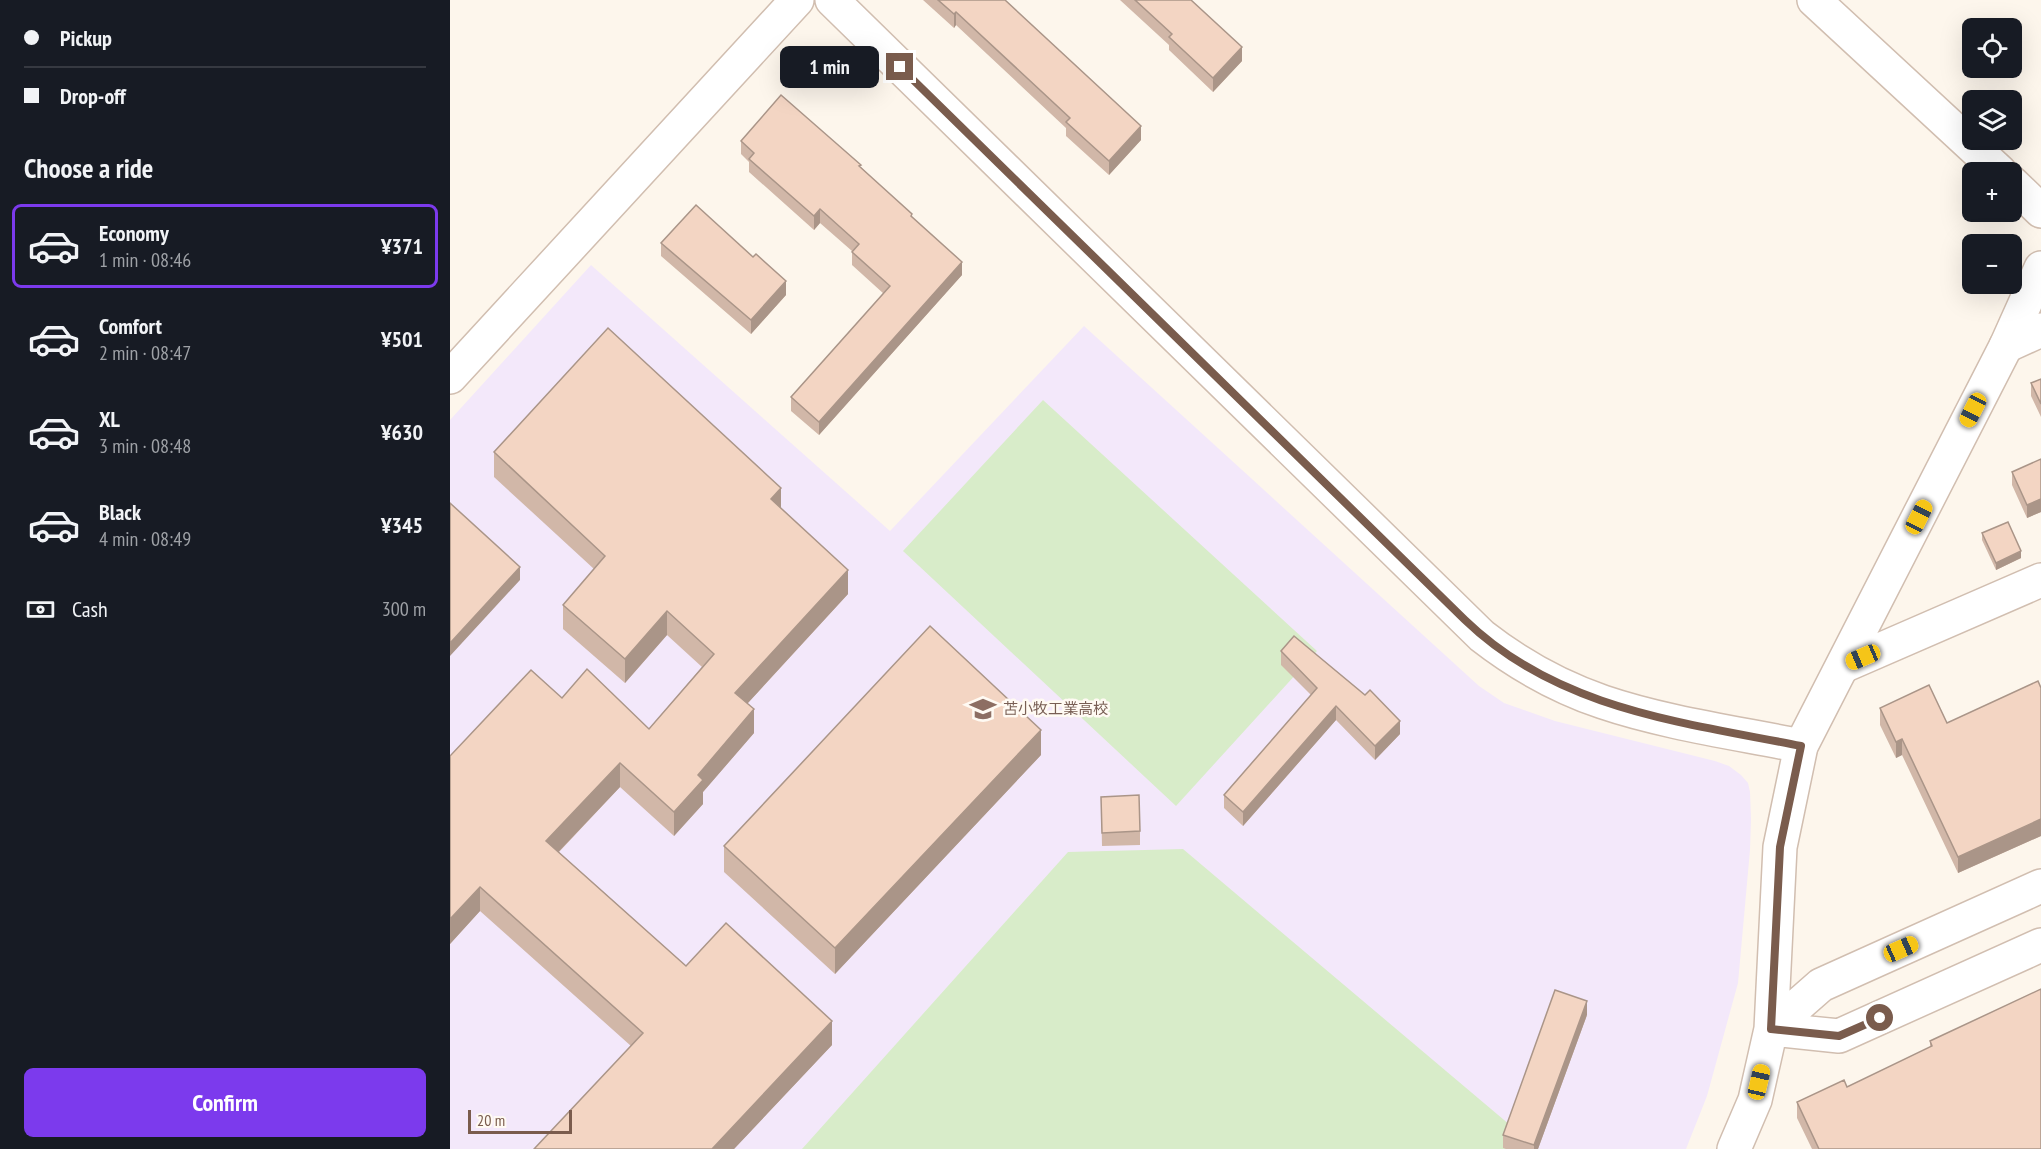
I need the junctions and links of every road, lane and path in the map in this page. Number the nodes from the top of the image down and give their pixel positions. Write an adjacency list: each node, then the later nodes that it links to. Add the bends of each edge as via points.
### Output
1 (797, 0): 10 (street)
2 (832, 0): 13 (street, via 1490,642 1514,660 1601,702)
3 (1814, 0): 4 (street)
4 (1989, 162)
5 (2022, 193): 6 (street)
6 (2041, 211)
7 (2041, 268): 9 (street)
8 (2041, 330): 9 (street)
9 (2006, 346): 12 (street)
10 (450, 377)
11 (2041, 580): 12 (street)
12 (1843, 666): 13 (street)
13 (1801, 746): 16 (street, via 1780,847)
14 (2041, 886): 16 (street, via 1821,985)
15 (2041, 945): 16 (street, via 1839,1036)
16 (1771, 1029): 17 (street, via 1755,1100)
17 (1734, 1149)

